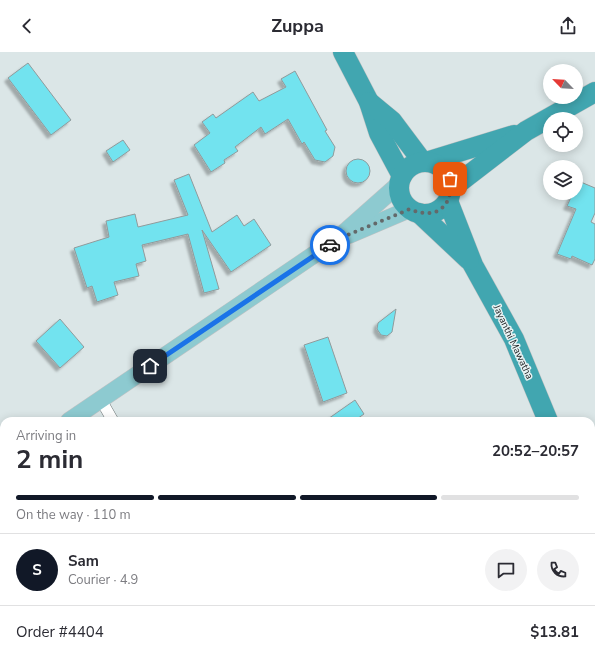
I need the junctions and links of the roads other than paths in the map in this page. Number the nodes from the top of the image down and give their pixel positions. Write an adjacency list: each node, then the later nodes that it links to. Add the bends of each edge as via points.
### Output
1 (343, 52): 3 (highway)
2 (595, 92): 4 (highway)
3 (369, 102): 5 (highway, via 392,121); 6 (highway, via 379,133)
4 (526, 131): 5 (highway); 7 (highway)
5 (425, 161): 6 (highway, via 407,169); 7 (highway, via 438,164 445,170 450,179)
6 (401, 180): 8 (highway, via 401,198); 9 (main road)
7 (450, 195): 8 (highway, via 435,212 427,214); 10 (highway, Jayanthi Mawatha)
8 (414, 211): 9 (main road); 10 (highway, Jayanthi Mawatha)
9 (338, 239): 11 (main road)
10 (473, 264): 14 (highway, Jayanthi Mawatha, via 514,339)
11 (101, 400): 12 (main road); 13 (street)
12 (75, 417)
13 (111, 417)
14 (546, 417)

